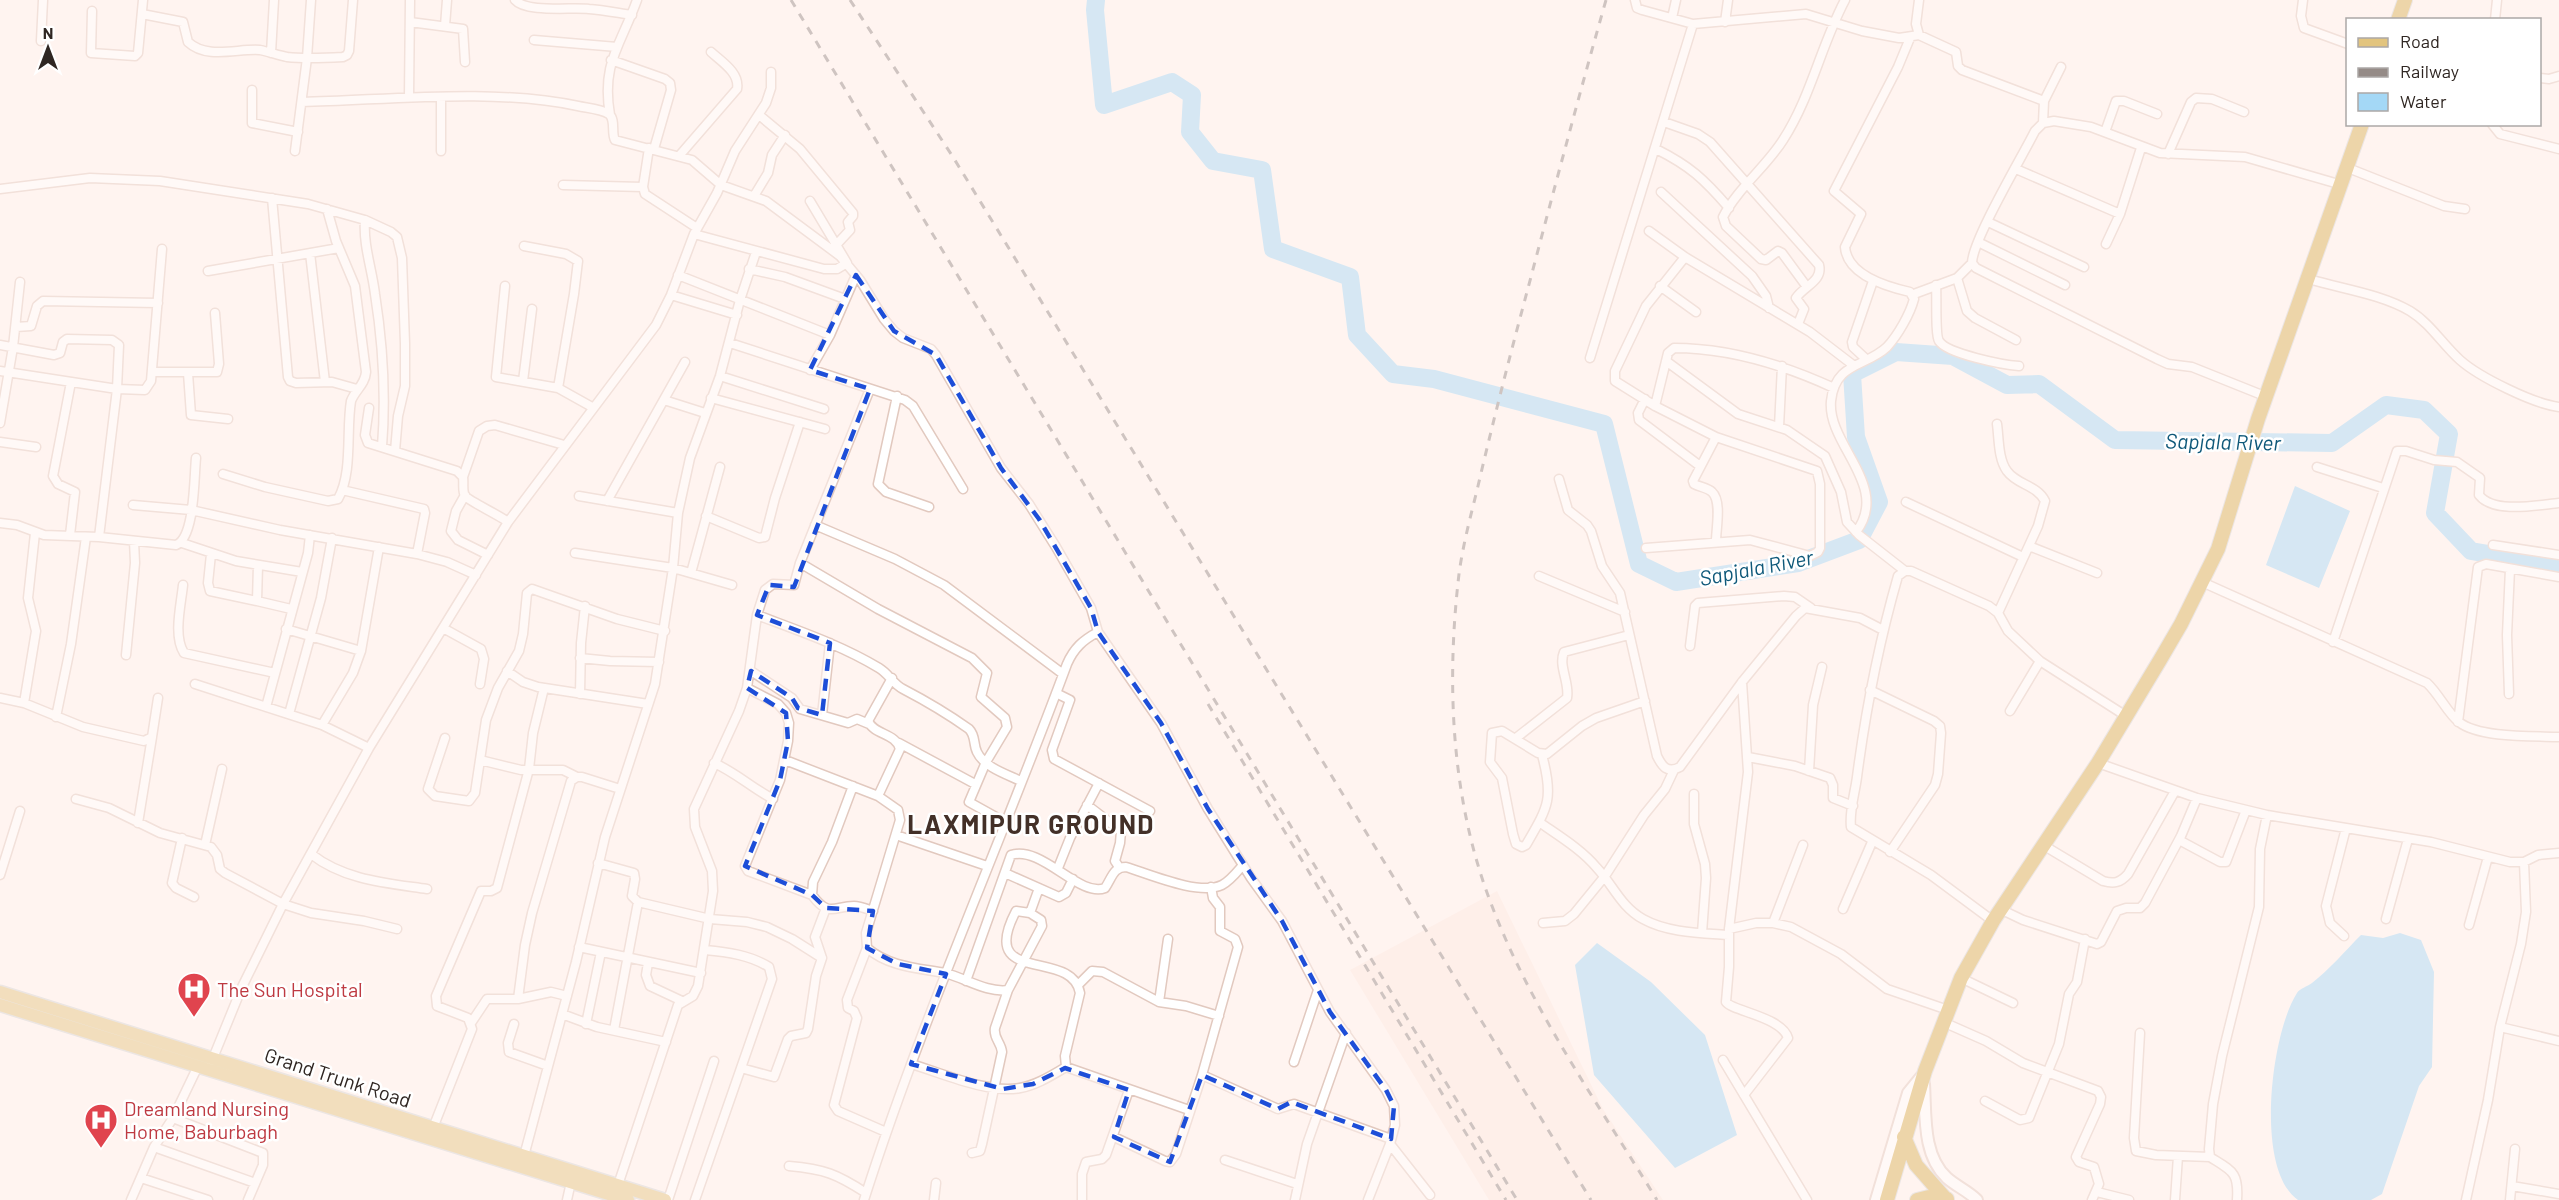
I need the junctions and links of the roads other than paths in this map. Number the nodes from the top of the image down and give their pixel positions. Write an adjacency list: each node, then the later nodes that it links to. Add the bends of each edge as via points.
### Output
1 (43, 0): 33 (street)
2 (143, 0): 20 (street)
3 (274, 0): 37 (street)
4 (311, 0): 38 (street)
5 (353, 0): 38 (street, via 347,55)
6 (410, 0): 25 (street)
7 (447, 0): 29 (street)
8 (515, 0): 18 (street, via 520,4)
9 (638, 0): 21 (street)
10 (1635, 0): 22 (street, via 1641,10)
11 (1676, 0): 22 (street)
12 (1728, 0): 26 (street)
13 (1845, 0): 27 (street)
14 (1919, 0): 30 (street)
15 (2303, 0): 34 (street, via 2304,28)
16 (2405, 0): 23 (highway)
17 (2497, 0): 24 (street)
18 (548, 4): 21 (street)
19 (92, 10): 20 (street, via 90,51 94,54 137,55)
20 (142, 14): 37 (street, via 183,22 188,42 199,49)
21 (632, 15): 35 (street)
22 (1672, 18): 28 (street)
23 (2399, 18)
24 (2495, 18)
25 (410, 22): 29 (street); 46 (street)
26 (1725, 22): 27 (street, via 1806,14); 28 (street)
27 (1833, 22): 31 (street); 71 (street, via 1794,120)
28 (1693, 24): 54 (street)
29 (445, 26): 40 (street, via 463,29)
30 (1919, 35): 31 (street); 48 (street, via 1956,52 1962,70)
31 (1910, 38): 108 (street, via 1834,191 1861,214 1846,252)
32 (534, 40): 35 (street)
33 (41, 41)
34 (2346, 43)
35 (617, 47): 39 (street)
36 (711, 52): 68 (street, via 735,74 737,89)
37 (271, 53): 38 (street)
38 (307, 58): 49 (street)
39 (611, 60): 52 (street, via 607,78); 61 (street, via 670,83)
40 (465, 62)
41 (2061, 67): 48 (street)
42 (771, 72): 53 (street, via 771,88)
43 (2559, 75): 44 (street)
44 (2541, 78)
45 (252, 90): 58 (street, via 252,123)
46 (409, 97): 47 (street); 49 (street)
47 (441, 97): 52 (street, via 568,104); 66 (street)
48 (2044, 101): 55 (street)
49 (302, 102): 58 (street)
50 (2244, 112): 67 (street, via 2212,99 2196,98)
51 (2157, 114): 59 (street, via 2116,101)
52 (610, 115): 61 (street, via 615,140)
53 (759, 116): 60 (street); 73 (street, via 735,151)
54 (1664, 122): 63 (street); 71 (street, via 1710,142)
55 (2043, 123): 59 (street, via 2054,121); 70 (street, via 2034,131)
56 (2361, 126): 69 (highway)
57 (2494, 126): 64 (street, via 2500,134)
58 (298, 132): 65 (street)
59 (2105, 132): 62 (street)
60 (785, 135): 78 (street); 90 (street, via 853,213 848,222 850,230)
61 (651, 148): 68 (street); 75 (street)
62 (2141, 148): 67 (street); 84 (street)
63 (1656, 149): 81 (street, via 1698,174); 132 (street)
64 (2559, 149)
65 (295, 151)
66 (441, 151)
67 (2169, 154): 74 (street, via 2245,157)
68 (679, 156): 73 (street, via 692,160)
69 (2348, 168): 74 (highway); 83 (street)
70 (2016, 169): 84 (street); 86 (street)
71 (1748, 183): 81 (street); 114 (street, via 1819,265 1818,278)
72 (563, 185): 75 (street)
73 (721, 185): 78 (street); 87 (street)
74 (2342, 185): 107 (highway)
75 (643, 188): 87 (street, via 652,200)
76 (0, 189): 79 (street, via 61,179 118,177)
77 (1661, 192): 120 (street, via 1752,276)
78 (754, 196): 99 (street)
79 (272, 198): 82 (street); 98 (street)
80 (810, 201): 90 (street)
81 (1729, 208): 114 (street, via 1723,217 1726,226 1761,259 1780,252)
82 (327, 209): 85 (street); 93 (street)
83 (2464, 209)
84 (2120, 214): 91 (street)
85 (364, 220): 173 (street, via 384,383); 174 (street, via 397,237 402,258 405,386)
86 (1988, 222): 89 (street); 101 (street)
87 (695, 231): 95 (street); 104 (street)
88 (1649, 231): 97 (street)
89 (1978, 242): 100 (street); 111 (street)
90 (837, 244): 99 (street)
91 (2106, 244)
92 (524, 246): 147 (street, via 566,254 578,261)
93 (339, 248): 96 (street); 150 (street, via 359,303 366,372)
94 (162, 249): 119 (street)
95 (756, 252): 99 (street, via 824,269); 102 (street)
96 (310, 253): 98 (street); 146 (street)
97 (1685, 257): 113 (street); 120 (street)
98 (279, 258): 103 (street); 146 (street, via 288,377 296,383)
99 (847, 263): 105 (street)
100 (1972, 263): 106 (street); 153 (street, via 2157,359 2201,370)
101 (2084, 267)
102 (749, 269): 117 (street, via 785,277); 118 (street)
103 (208, 271)
104 (678, 275): 116 (street); 118 (street)
105 (856, 275): 117 (street); 243 (street, via 894,331 936,355 1001,468 1056,547 1091,608)
106 (1957, 278): 110 (street); 128 (street, via 1967,311)
107 (2309, 279): 153 (highway); 159 (street, via 2396,304 2413,313 2460,360 2480,374 2536,401)
108 (1873, 281): 115 (street); 133 (street, via 1852,342)
109 (20, 282): 126 (street)
110 (1936, 285): 115 (street); 138 (street, via 1939,342 1986,362)
111 (2065, 285)
112 (505, 286): 144 (street, via 496,377)
113 (1660, 286): 122 (street); 155 (street, via 1635,325 1614,378)
114 (1807, 286): 125 (street, via 1796,298 1804,309)
115 (1914, 294): 133 (street, via 1912,306 1887,347)
116 (671, 295): 124 (street); 158 (street, via 637,353)
117 (844, 299): 127 (street)
118 (740, 300): 124 (street); 127 (street)
119 (158, 303): 126 (street, via 43,301 37,306 31,326); 141 (street)
120 (1769, 308): 125 (street)
121 (532, 309): 144 (street)
122 (1696, 312)
123 (215, 313): 142 (street, via 217,372)
124 (737, 315): 129 (street)
125 (1797, 324): 136 (street)
126 (16, 327): 131 (street)
127 (830, 335): 139 (street)
128 (2016, 340)
129 (730, 344): 139 (street); 143 (street)
130 (0, 345): 131 (street)
131 (13, 347): 140 (street); 149 (street, via 58,355 67,339 115,340)
132 (1590, 358)
133 (1866, 359): 136 (street)
134 (685, 362): 156 (street)
135 (1666, 362): 137 (street, via 1670,350 1679,348 1748,357); 157 (street); 167 (street, via 1738,414)
136 (1853, 365): 148 (street)
137 (1782, 366): 148 (street); 167 (street)
138 (2019, 366)
139 (810, 370): 151 (street)
140 (4, 372): 145 (street); 165 (street)
141 (152, 372): 142 (street); 149 (street, via 145,390)
142 (188, 373): 163 (street, via 191,415)
143 (720, 376): 154 (street); 161 (street)
144 (523, 381): 147 (street)
145 (71, 382): 149 (street); 200 (street, via 53,476 58,484 75,492)
146 (325, 382): 150 (street)
147 (558, 388): 158 (street)
148 (1834, 388): 201 (street, via 1831,416 1854,462 1867,505)
149 (117, 389): 203 (street)
150 (357, 389): 184 (street, via 349,411)
151 (870, 389): 152 (street); 197 (street)
152 (897, 396): 183 (street, via 913,406); 191 (street, via 878,484 886,492)
153 (2267, 397): 229 (highway, via 2229,518)
154 (711, 398): 162 (street); 164 (street)
155 (1645, 399): 157 (street); 176 (street, via 1639,420)
156 (664, 400): 162 (street); 187 (street)
157 (1655, 406): 169 (street)
158 (592, 407): 171 (street)
159 (2559, 407)
160 (369, 408): 173 (street, via 365,440)
161 (824, 409)
162 (705, 413): 193 (street)
163 (228, 420)
164 (800, 422): 168 (street); 194 (street, via 765,537)
165 (0, 423)
166 (1997, 423): 209 (street, via 2008,472 2041,493 2045,501)
167 (1779, 427): 201 (street, via 1825,456 1841,492 1847,522)
168 (825, 429)
169 (1716, 437): 176 (street); 205 (street, via 1817,471 1820,548 1810,556 1757,541)
170 (0, 442): 172 (street)
171 (564, 445): 180 (street, via 487,426 479,431); 195 (street)
172 (36, 447)
173 (382, 447): 174 (street)
174 (395, 451): 180 (street, via 458,471)
175 (196, 458): 192 (street)
176 (1700, 466): 205 (street, via 1693,481 1715,495)
177 (720, 467): 194 (street)
178 (2317, 467): 182 (street)
179 (223, 474): 184 (street, via 328,501 338,499)
180 (463, 477): 185 (street)
181 (1560, 479): 236 (street, via 1568,510 1591,531 1596,553 1620,593)
182 (2384, 488): 189 (street, via 2397,451 2406,451 2453,461 2478,476 2479,495 2486,501 2514,507); 246 (street)
183 (963, 489)
184 (342, 490): 214 (street, via 423,508)
185 (465, 495): 195 (street); 215 (street, via 451,531 458,540)
186 (579, 496): 187 (street)
187 (607, 501): 193 (street)
188 (1906, 502): 217 (street)
189 (2559, 503)
190 (133, 505): 192 (street)
191 (929, 507)
192 (191, 510): 199 (street); 207 (street)
193 (678, 513): 220 (street)
194 (706, 516): 224 (street)
195 (508, 522): 215 (street)
196 (0, 523): 198 (street, via 29,528)
197 (815, 525): 218 (street); 258 (street, via 944,585)
198 (35, 533): 200 (street); 272 (street, via 28,598 36,631)
199 (310, 534): 204 (street); 223 (street)
200 (70, 536): 202 (street)
201 (1860, 536): 222 (street)
202 (86, 537): 203 (street); 279 (street)
203 (99, 537): 206 (street)
204 (332, 538): 210 (street); 245 (street)
205 (1716, 541): 211 (street)
206 (134, 542): 207 (street); 250 (street)
207 (182, 543): 213 (street)
208 (2493, 545): 216 (street)
209 (2029, 546): 217 (street); 225 (street)
210 (379, 547): 214 (street); 249 (street)
211 (1646, 548)
212 (575, 553): 220 (street)
213 (211, 554): 219 (street); 232 (street, via 210,591)
214 (417, 554): 226 (street)
215 (488, 555): 226 (street)
216 (2559, 555)
217 (2023, 557): 237 (street)
218 (800, 563): 238 (street, via 795,585 773,584 765,590); 293 (street, via 972,658 985,671 981,697 1007,722)
219 (258, 565): 223 (street); 232 (street)
220 (673, 568): 224 (street); 242 (street)
221 (2510, 569): 228 (street); 268 (street, via 2506,635); 280 (street, via 2486,564 2478,567)
222 (1905, 571): 237 (street, via 1977,599); 241 (street, via 1898,576)
223 (303, 572): 235 (street)
224 (691, 573): 231 (street)
225 (2097, 573)
226 (476, 575): 239 (street)
227 (1539, 576): 236 (street)
228 (2559, 577)
229 (2202, 582): 246 (street); 278 (highway)
230 (183, 585): 257 (street, via 179,637 184,653)
231 (732, 585)
232 (257, 601): 235 (street)
233 (585, 606): 242 (street); 251 (street); 255 (street, via 529,590 521,644)
234 (1811, 608): 241 (street, via 1860,618); 248 (street, via 1795,597 1784,596 1698,603); 260 (street, via 1796,616)
235 (291, 609): 240 (street)
236 (1624, 612): 244 (street)
237 (1998, 613): 252 (street, via 2008,631)
238 (757, 615): 247 (street); 256 (street)
239 (443, 628): 262 (street, via 481,649 484,659); 288 (street)
240 (286, 629): 245 (street); 257 (street)
241 (1883, 630): 265 (street)
242 (665, 631): 253 (street)
243 (1098, 632): 258 (street, via 1073,651); 336 (street, via 1161,723)
244 (1629, 635): 271 (street); 286 (street, via 1564,652 1567,698)
245 (311, 638): 249 (street); 276 (street)
246 (2333, 642): 280 (street, via 2427,683)
247 (830, 643): 259 (street); 277 (street)
248 (1690, 646)
249 (361, 651): 282 (street, via 353,673)
250 (126, 655)
251 (580, 658): 253 (street); 267 (street)
252 (2040, 661): 275 (street); 278 (street)
253 (659, 662): 273 (street)
254 (1822, 667): 299 (street, via 1814,705)
255 (507, 671): 263 (street, via 523,682); 291 (street, via 486,720)
256 (751, 671): 264 (street); 277 (street, via 792,698 800,709)
257 (275, 673): 274 (street)
258 (1063, 674): 266 (street)
259 (892, 678): 281 (street, via 869,717); 293 (street, via 897,686 972,732 978,755)
260 (1742, 682): 290 (street); 298 (street)
261 (195, 684): 274 (street)
262 (480, 684)
263 (544, 688): 267 (street); 297 (street)
264 (747, 688): 292 (street, via 786,713 789,723); 294 (street)
265 (1870, 690): 313 (street); 330 (street, via 1935,721 1941,733 1935,784)
266 (1056, 693): 301 (street); 302 (street, via 1071,700 1051,755)
267 (580, 694): 273 (street)
268 (2509, 694)
269 (0, 698): 272 (street)
270 (158, 698): 283 (street)
271 (1645, 701): 289 (street, via 1596,718); 298 (street, via 1657,756 1662,766)
272 (24, 703): 279 (street)
273 (648, 704): 305 (street)
274 (266, 707): 276 (street)
275 (2010, 711)
276 (289, 714): 282 (street)
277 (822, 715): 281 (street, via 848,723 859,719)
278 (2126, 716): 295 (highway)
279 (56, 717): 283 (street, via 131,739 149,741)
280 (2458, 722): 284 (street, via 2487,732)
281 (869, 724): 287 (street)
282 (322, 725): 288 (street)
283 (152, 737): 320 (street)
284 (2559, 737)
285 (445, 738): 291 (street, via 428,782 428,789 435,796 469,801 475,793)
286 (1516, 738): 289 (street); 319 (street, via 1495,730 1490,757 1502,778 1519,847 1526,845)
287 (899, 743): 303 (street); 308 (street, via 899,756)
288 (369, 747): 332 (street)
289 (1542, 755): 319 (street, via 1549,796)
290 (1748, 757): 299 (street); 362 (street)
291 (480, 760): 297 (street)
292 (785, 760): 304 (street); 311 (street)
293 (986, 762): 301 (street); 303 (street)
294 (714, 763): 311 (street); 356 (street, via 693,818 712,871)
295 (2098, 763): 306 (street); 329 (highway)
296 (222, 769): 327 (street)
297 (529, 769): 300 (street, via 563,770); 392 (street, via 497,888 481,891 436,996 437,1006 459,1013)
298 (1674, 770): 342 (street)
299 (1809, 771): 313 (street, via 1830,778 1833,798)
300 (577, 777): 305 (street); 384 (street, via 572,781 532,914)
301 (1021, 781): 318 (street)
302 (1099, 783): 312 (street); 316 (street)
303 (975, 784): 318 (street, via 969,802)
304 (853, 786): 308 (street); 347 (street, via 813,882)
305 (620, 789): 335 (street)
306 (2175, 791): 309 (street); 329 (street, via 2122,881 2103,881)
307 (1694, 794): 363 (street, via 1694,824 1706,878)
308 (878, 796): 322 (street, via 898,810)
309 (2197, 798): 314 (street); 325 (street)
310 (76, 799): 320 (street, via 109,808)
311 (774, 799): 347 (street, via 745,866 748,871)
312 (1087, 805): 338 (street, via 1121,831 1115,861); 339 (street)
313 (1853, 806): 326 (street, via 1851,827)
314 (2246, 810): 317 (street); 325 (street, via 2226,862)
315 (20, 811): 341 (street)
316 (1150, 811)
317 (2267, 815): 321 (street); 429 (street, via 2260,849 2259,908 2222,1056 2213,1104)
318 (1005, 822): 337 (street)
319 (1539, 822): 342 (street)
320 (138, 823): 323 (street)
321 (2346, 828): 324 (street); 364 (street, via 2326,906 2330,923)
322 (896, 835): 337 (street); 353 (street)
323 (182, 838): 327 (street); 348 (street, via 172,883)
324 (2408, 838): 333 (street); 357 (street)
325 (2179, 840): 366 (street, via 2145,903 2140,908 2117,911 2101,942)
326 (1872, 842): 330 (street); 352 (street)
327 (205, 845): 350 (street, via 214,850 225,873)
328 (1803, 845): 359 (street)
329 (2043, 845): 355 (highway)
330 (1890, 852): 355 (street)
331 (2559, 853): 334 (street, via 2538,855)
332 (311, 854): 346 (street, via 339,871); 350 (street)
333 (2488, 857): 334 (street); 360 (street)
334 (2524, 862): 395 (street, via 2526,912)
335 (598, 863): 349 (street, via 634,873 632,896); 367 (street)
336 (1243, 865): 344 (street, via 1221,885); 381 (street, via 1282,921)
337 (987, 866): 376 (street)
338 (1119, 867): 343 (street, via 1100,890); 344 (street)
339 (1058, 868): 340 (street, via 1017,854 1009,859); 343 (street)
340 (1005, 873): 345 (street); 378 (street)
341 (0, 874)
342 (1605, 876): 358 (street, via 1565,921); 363 (street, via 1626,906 1644,919 1668,928)
343 (1072, 879): 345 (street, via 1063,897)
344 (1211, 887): 390 (street, via 1220,907 1220,931 1234,939 1238,947)
345 (1039, 888): 354 (street)
346 (427, 889)
347 (812, 895): 351 (street)
348 (194, 897)
349 (638, 902): 356 (street); 371 (street)
350 (283, 904): 361 (street); 404 (street)
351 (826, 908): 353 (street, via 857,906); 372 (street, via 815,937)
352 (1843, 909)
353 (873, 911): 368 (street, via 866,933)
354 (1030, 913): 373 (street, via 1041,920 1042,927); 373 (street, via 1016,911 1005,942 1011,955)
355 (1996, 915): 366 (street); 377 (highway)
356 (710, 919): 369 (street); 372 (street, via 767,927)
357 (2386, 919)
358 (1543, 923)
359 (1773, 923): 362 (street, via 1756,923); 391 (street, via 1823,943 1887,988)
360 (2469, 925)
361 (397, 929)
362 (1729, 932): 363 (street); 414 (street, via 1727,1005 1751,1011 1787,1034 1787,1041)
363 (1702, 933)
364 (2344, 936)
365 (1168, 939): 386 (street)
366 (2085, 939): 409 (street, via 2077,982 2069,994 2064,1029)
367 (579, 947): 370 (street); 383 (street)
368 (867, 948): 376 (street, via 898,964); 420 (street, via 847,1000 848,1008 857,1018 834,1106)
369 (705, 950): 375 (street); 408 (street, via 762,963 772,973)
370 (600, 952): 371 (street); 394 (street)
371 (626, 958): 374 (street); 396 (street)
372 (822, 958): 408 (street, via 808,1029 788,1039 776,1076)
373 (1025, 961): 379 (street, via 1070,976); 380 (street)
374 (648, 963): 375 (street); 385 (street, via 646,975 650,986)
375 (701, 973): 385 (street, via 693,996)
376 (946, 974): 378 (street); 405 (street)
377 (1961, 978): 387 (street); 391 (highway)
378 (962, 979): 380 (street)
379 (1078, 985): 386 (street, via 1092,971 1103,972); 407 (street, via 1080,993 1065,1056)
380 (1008, 990): 412 (street, via 994,1034 1002,1052)
381 (1318, 990): 397 (street); 403 (street)
382 (0, 992): 404 (main road, Grand Trunk Road)
383 (567, 996): 384 (street, via 551,992); 389 (street)
384 (519, 999): 392 (street, via 487,999)
385 (682, 1001): 400 (street)
386 (1159, 1002): 390 (street)
387 (2013, 1003)
388 (0, 1005): 404 (main road, Grand Trunk Road)
389 (562, 1014): 394 (street); 406 (street)
390 (1219, 1016): 410 (street)
391 (1946, 1016): 409 (street, via 2023,1063); 411 (highway)
392 (471, 1023): 419 (street, via 461,1060)
393 (514, 1024): 406 (street, via 509,1052)
394 (586, 1024): 396 (street)
395 (2500, 1027): 399 (street); 463 (street)
396 (614, 1030): 400 (street)
397 (1346, 1033): 417 (street); 423 (street, via 1394,1106)
398 (2140, 1033): 428 (street, via 2134,1146 2142,1154)
399 (2559, 1041)
400 (666, 1042): 437 (street)
401 (1723, 1060): 414 (street)
402 (714, 1061): 449 (street)
403 (1294, 1062)
404 (207, 1064): 418 (street); 419 (main road, Grand Trunk Road); 433 (main road, Grand Trunk Road, via 409,1133)
405 (911, 1064): 412 (street); 420 (street)
406 (548, 1066): 427 (street)
407 (1066, 1067): 412 (street, via 1019,1088); 413 (street)
408 (741, 1068): 450 (street)
409 (2049, 1074): 415 (street, via 2030,1118 2025,1121); 441 (street, via 2090,1087 2101,1097 2076,1157 2094,1167 2098,1184)
410 (1202, 1075): 416 (street); 417 (street, via 1278,1109 1294,1104)
411 (1924, 1075): 422 (highway); 456 (street, via 1908,1093); 459 (street, via 1931,1155 1947,1178)
412 (993, 1087): 426 (street, via 980,1151)
413 (1130, 1090): 416 (street); 421 (street)
414 (1744, 1095): 455 (street)
415 (1985, 1101)
416 (1189, 1110): 421 (street, via 1170,1162)
417 (1318, 1113): 423 (street); 436 (street, via 1306,1144)
418 (173, 1118): 424 (street); 435 (street, via 263,1153)
419 (433, 1128): 427 (main road, Grand Trunk Road)
420 (886, 1132): 442 (street)
421 (1114, 1137): 452 (street, via 1102,1159 1086,1162 1083,1167)
422 (1904, 1137): 443 (highway, via 1916,1165); 457 (highway)
423 (1391, 1142): 440 (street); 454 (street)
424 (154, 1147): 432 (street); 435 (street)
425 (2515, 1149): 438 (street)
426 (972, 1153)
427 (524, 1156): 437 (main road, Grand Trunk Road)
428 (2178, 1156): 429 (street); 461 (street)
429 (2210, 1157): 462 (street, via 2234,1172)
430 (1225, 1160): 436 (street)
431 (789, 1166): 442 (street, via 836,1174)
432 (141, 1178): 444 (street); 445 (street)
433 (571, 1182): 447 (street); 448 (main road, Grand Trunk Road)
434 (936, 1183): 451 (street)
435 (255, 1184): 446 (street)
436 (1298, 1184): 453 (street)
437 (618, 1185): 449 (main road, Grand Trunk Road)
438 (2512, 1186): 439 (street); 464 (street)
439 (2559, 1194)
440 (1430, 1195)
441 (2094, 1196): 460 (street)
442 (865, 1197)
443 (1949, 1199): 458 (highway)
444 (131, 1200)
445 (208, 1200)
446 (248, 1200)
447 (567, 1200)
448 (628, 1200)
449 (666, 1200)
450 (695, 1200)
451 (934, 1200)
452 (1082, 1200)
453 (1295, 1200)
454 (1368, 1200)
455 (1807, 1200)
456 (1876, 1200)
457 (1887, 1200)
458 (1917, 1200)
459 (1977, 1200)
460 (2129, 1200)
461 (2175, 1200)
462 (2237, 1200)
463 (2466, 1200)
464 (2510, 1200)

